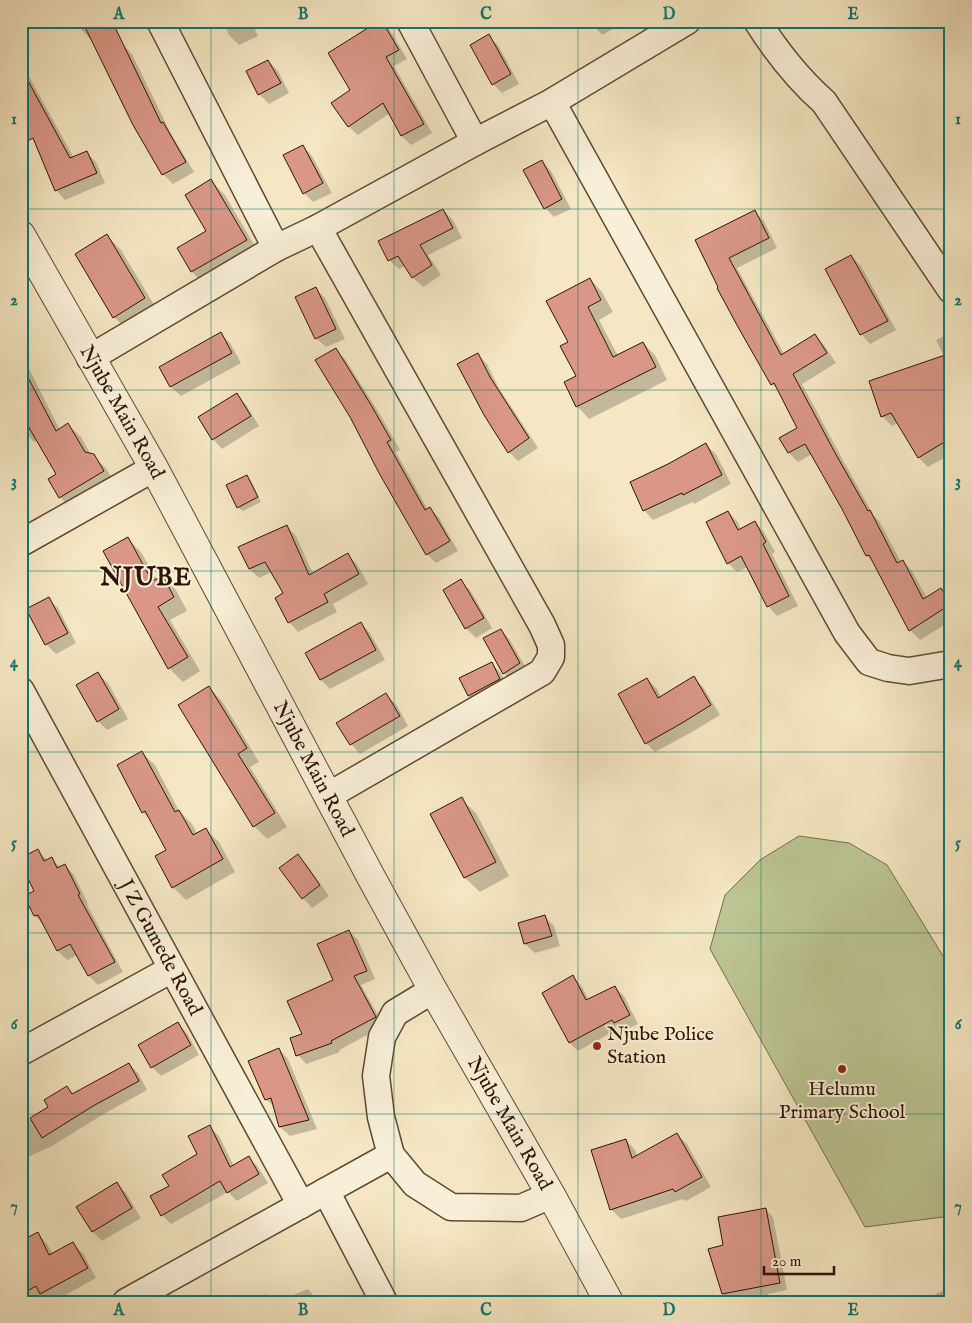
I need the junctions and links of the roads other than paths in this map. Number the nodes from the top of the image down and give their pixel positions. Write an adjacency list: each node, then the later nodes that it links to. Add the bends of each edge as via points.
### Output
1 (160, 21): 9 (street)
2 (410, 21): 6 (street)
3 (757, 21): 10 (street, via 787,64 824,102)
4 (673, 25): 5 (street)
5 (552, 102): 6 (street); 14 (street, via 858,649 869,662 888,668 910,671)
6 (475, 142): 7 (street)
7 (318, 228): 9 (street); 16 (street, via 551,645 551,657 542,672)
8 (21, 235): 11 (street, Njube Main Road)
9 (276, 248): 11 (street)
10 (951, 290)
11 (90, 358): 12 (street, Njube Main Road)
12 (154, 468): 13 (street); 16 (street, Njube Main Road)
13 (21, 543)
14 (951, 664)
15 (21, 691): 17 (street, J Z Gumede Road)
16 (328, 796): 18 (street, Njube Main Road)
17 (172, 969): 19 (street); 23 (street, J Z Gumede Road)
18 (433, 990): 20 (street, via 395,1014 382,1037 376,1076 381,1117); 22 (street, Njube Main Road)
19 (21, 1052)
20 (391, 1155): 21 (street); 22 (street, via 415,1184 451,1207 521,1208)
21 (326, 1191): 23 (street); 25 (street)
22 (551, 1195): 26 (street, Njube Main Road)
23 (301, 1205): 24 (street)
24 (126, 1302)
25 (384, 1302)
26 (609, 1302)

